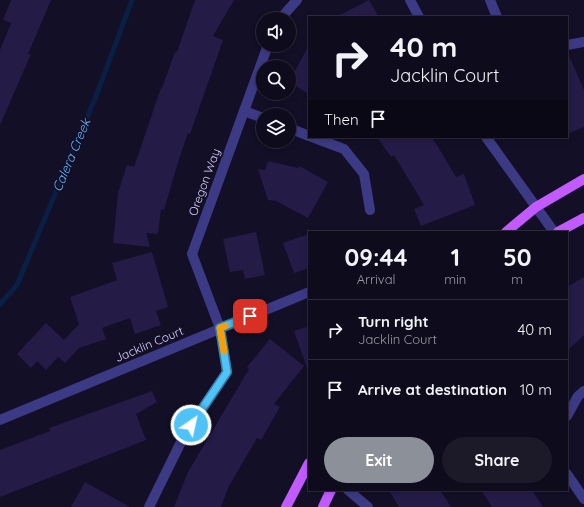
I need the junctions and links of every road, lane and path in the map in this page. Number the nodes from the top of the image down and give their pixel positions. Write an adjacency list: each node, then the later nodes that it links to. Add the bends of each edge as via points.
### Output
1 (297, 0): 4 (street)
2 (410, 0): 5 (street)
3 (490, 0): 6 (street)
4 (286, 12)
5 (418, 16)
6 (497, 16)
7 (584, 42): 8 (street)
8 (568, 45)
9 (265, 52): 10 (street, Oregon Way)
10 (244, 111): 11 (street); 24 (street, Oregon Way, via 192,254)
11 (256, 115)
12 (296, 131): 13 (street)
13 (308, 136)
14 (315, 138): 18 (street, via 344,149 364,174)
15 (487, 138): 17 (street)
16 (584, 179): 17 (main road)
17 (536, 207): 20 (main road); 21 (street)
18 (370, 210)
19 (584, 218): 22 (main road)
20 (507, 231)
21 (553, 231)
22 (560, 231)
23 (308, 292): 24 (street, Jacklin Court)
24 (220, 328): 27 (street, Jacklin Court); 33 (street, Oregon Way, via 227,372 183,438)
25 (584, 391): 26 (street, via 578,396)
26 (568, 414)
27 (0, 420)
28 (308, 465): 34 (main road)
29 (568, 475): 32 (street)
30 (331, 491): 35 (main road)
31 (349, 491): 36 (street)
32 (584, 499)
33 (149, 507)
34 (286, 507)
35 (323, 507)
36 (368, 507)

